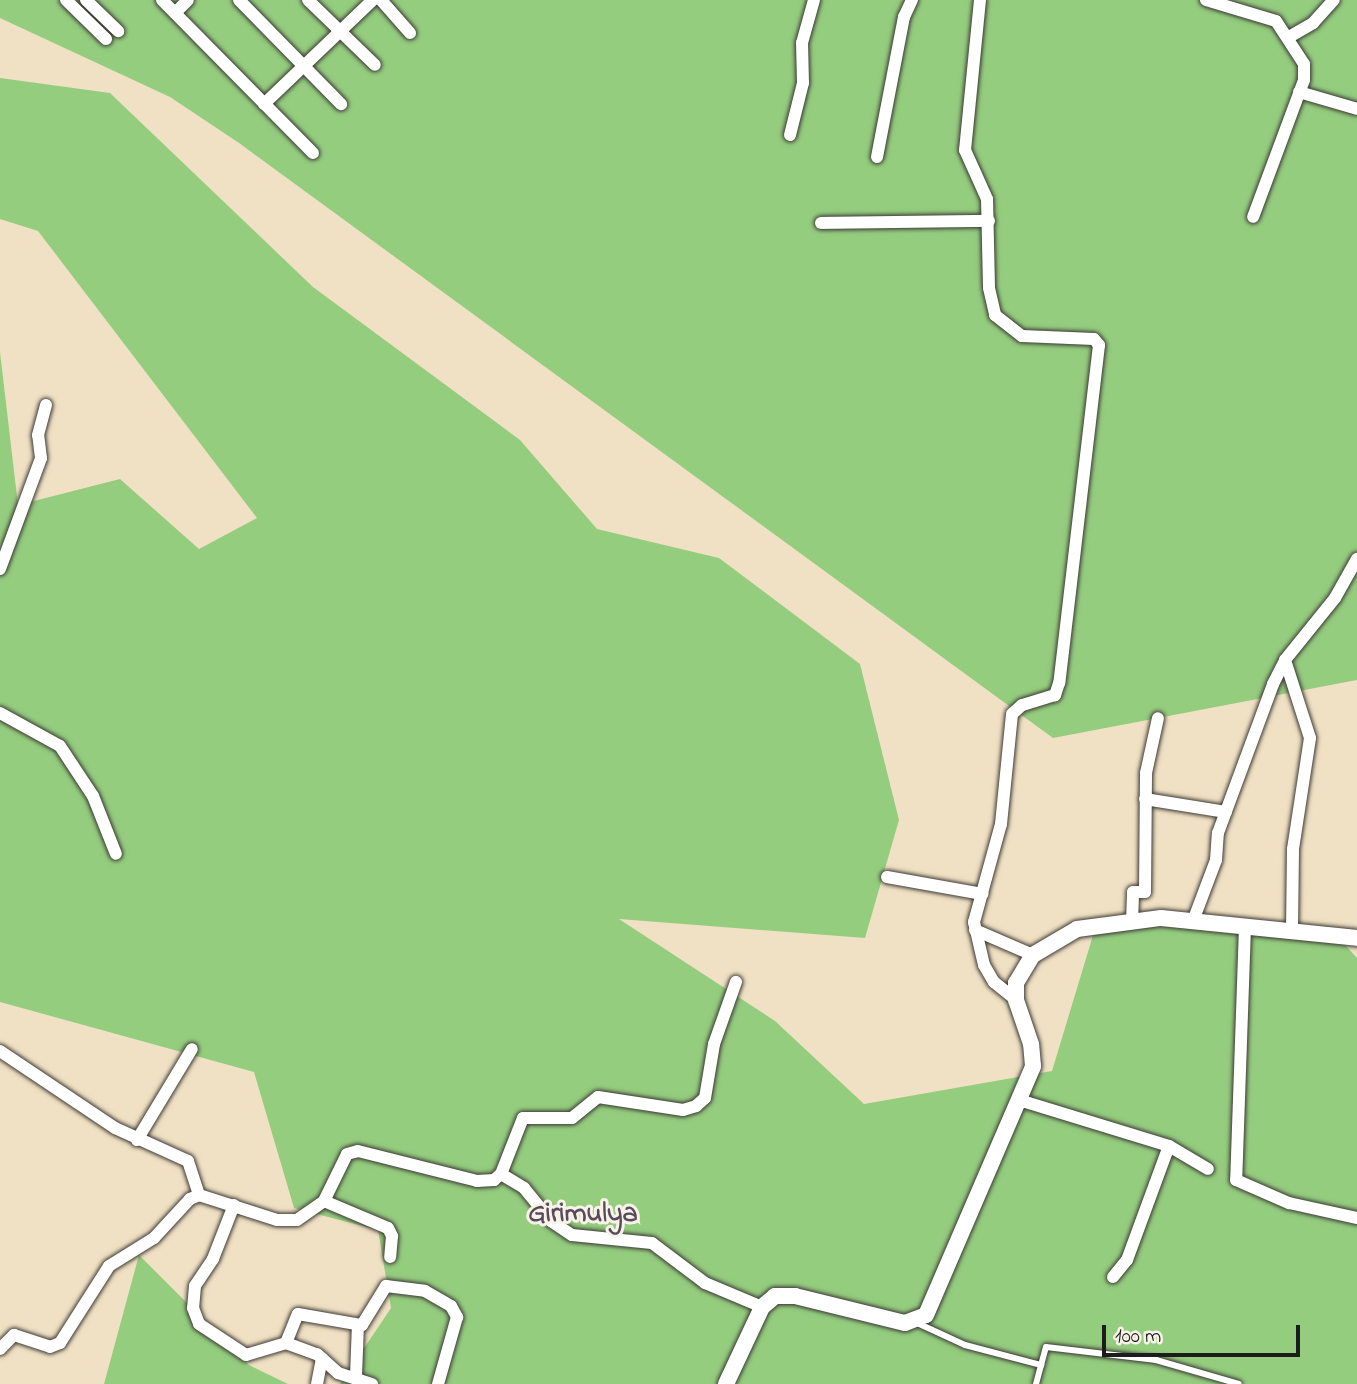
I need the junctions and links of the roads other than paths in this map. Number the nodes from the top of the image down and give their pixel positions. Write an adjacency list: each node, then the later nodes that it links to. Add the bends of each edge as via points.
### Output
1 (66, 0): 19 (street)
2 (86, 0): 15 (street)
3 (162, 0): 14 (street)
4 (188, 0): 14 (street)
5 (239, 0): 21 (street)
6 (308, 0): 16 (street)
7 (373, 0): 16 (street)
8 (381, 0): 17 (street)
9 (814, 0): 26 (street, via 802,44 803,83)
10 (912, 0): 28 (street, via 904,17)
11 (981, 0): 30 (street, via 965,150 984,188)
12 (1206, 0): 18 (street, via 1276,21)
13 (1334, 0): 18 (street, via 1313,23)
14 (175, 13): 23 (street)
15 (118, 32)
16 (342, 33): 20 (street); 21 (street)
17 (410, 33)
18 (1289, 37): 22 (street, via 1305,72)
19 (106, 39)
20 (375, 65)
21 (305, 70): 23 (street); 24 (street)
22 (1299, 92): 25 (street); 29 (street)
23 (264, 104): 27 (street)
24 (341, 104)
25 (1357, 109)
26 (790, 135)
27 (313, 153)
28 (877, 157)
29 (1253, 217)
30 (989, 221): 31 (street); 42 (street, via 991,302 1003,326 1022,336 1094,340 1099,354 1059,683 1055,695 1022,705 1012,715 1001,824)
31 (821, 223)
32 (46, 405): 34 (street, via 38,435 41,458)
33 (1357, 559): 35 (street, via 1321,619)
34 (0, 569)
35 (1285, 660): 39 (street); 47 (street, via 1310,738 1293,849)
36 (0, 713): 40 (street, via 60,746 93,796)
37 (1158, 718): 38 (street)
38 (1145, 799): 39 (street); 44 (street, via 1145,892 1133,892)
39 (1226, 812): 43 (street, via 1218,833 1216,860)
40 (116, 854)
41 (887, 877): 42 (street)
42 (982, 894): 46 (street)
43 (1193, 920): 44 (street, via 1161,918); 45 (street)
44 (1132, 923): 49 (street, via 1071,931)
45 (1245, 927): 47 (street); 62 (street, via 1237,1180 1289,1203)
46 (975, 930): 49 (street); 51 (street, via 984,965 994,982)
47 (1292, 933): 48 (street)
48 (1357, 938)
49 (1033, 955): 51 (street, via 1021,970)
50 (736, 982): 58 (street, via 714,1044 705,1098 696,1106 683,1110 598,1097 572,1118 523,1118)
51 (1016, 1000): 54 (street, via 1033,1053 1033,1066)
52 (192, 1049): 55 (street)
53 (0, 1051): 55 (street)
54 (1019, 1100): 56 (street); 66 (street, via 930,1308)
55 (137, 1140): 59 (street, via 188,1161)
56 (1169, 1146): 57 (street); 64 (street, via 1127,1260)
57 (1208, 1169)
58 (501, 1174): 60 (street, via 494,1180 477,1181 358,1151 341,1161); 65 (street, via 524,1188 551,1221 572,1236 652,1243 705,1283)
59 (199, 1195): 61 (street); 69 (street, via 154,1238 109,1266 60,1343 50,1347 14,1335)
60 (324, 1201): 61 (street, via 297,1220 277,1220); 63 (street, via 388,1228)
61 (234, 1205): 68 (street, via 213,1259 195,1286 194,1315 206,1330 246,1355)
62 (1357, 1218)
63 (390, 1257)
64 (1113, 1276)
65 (762, 1307): 66 (street, via 775,1296 786,1295); 76 (street)
66 (915, 1322): 71 (lane, via 965,1345)
67 (358, 1325): 68 (street, via 303,1312); 72 (street); 75 (street, via 369,1318 380,1291 391,1284 425,1291 451,1306 456,1322)
68 (286, 1343): 70 (street)
69 (0, 1349)
70 (322, 1358): 72 (street, via 338,1373); 73 (street)
71 (1041, 1365): 77 (lane); 78 (lane, via 1046,1347 1156,1360)
72 (356, 1376): 74 (street)
73 (317, 1384)
74 (372, 1384)
75 (438, 1384)
76 (726, 1384)
77 (1035, 1384)
78 (1239, 1384)

